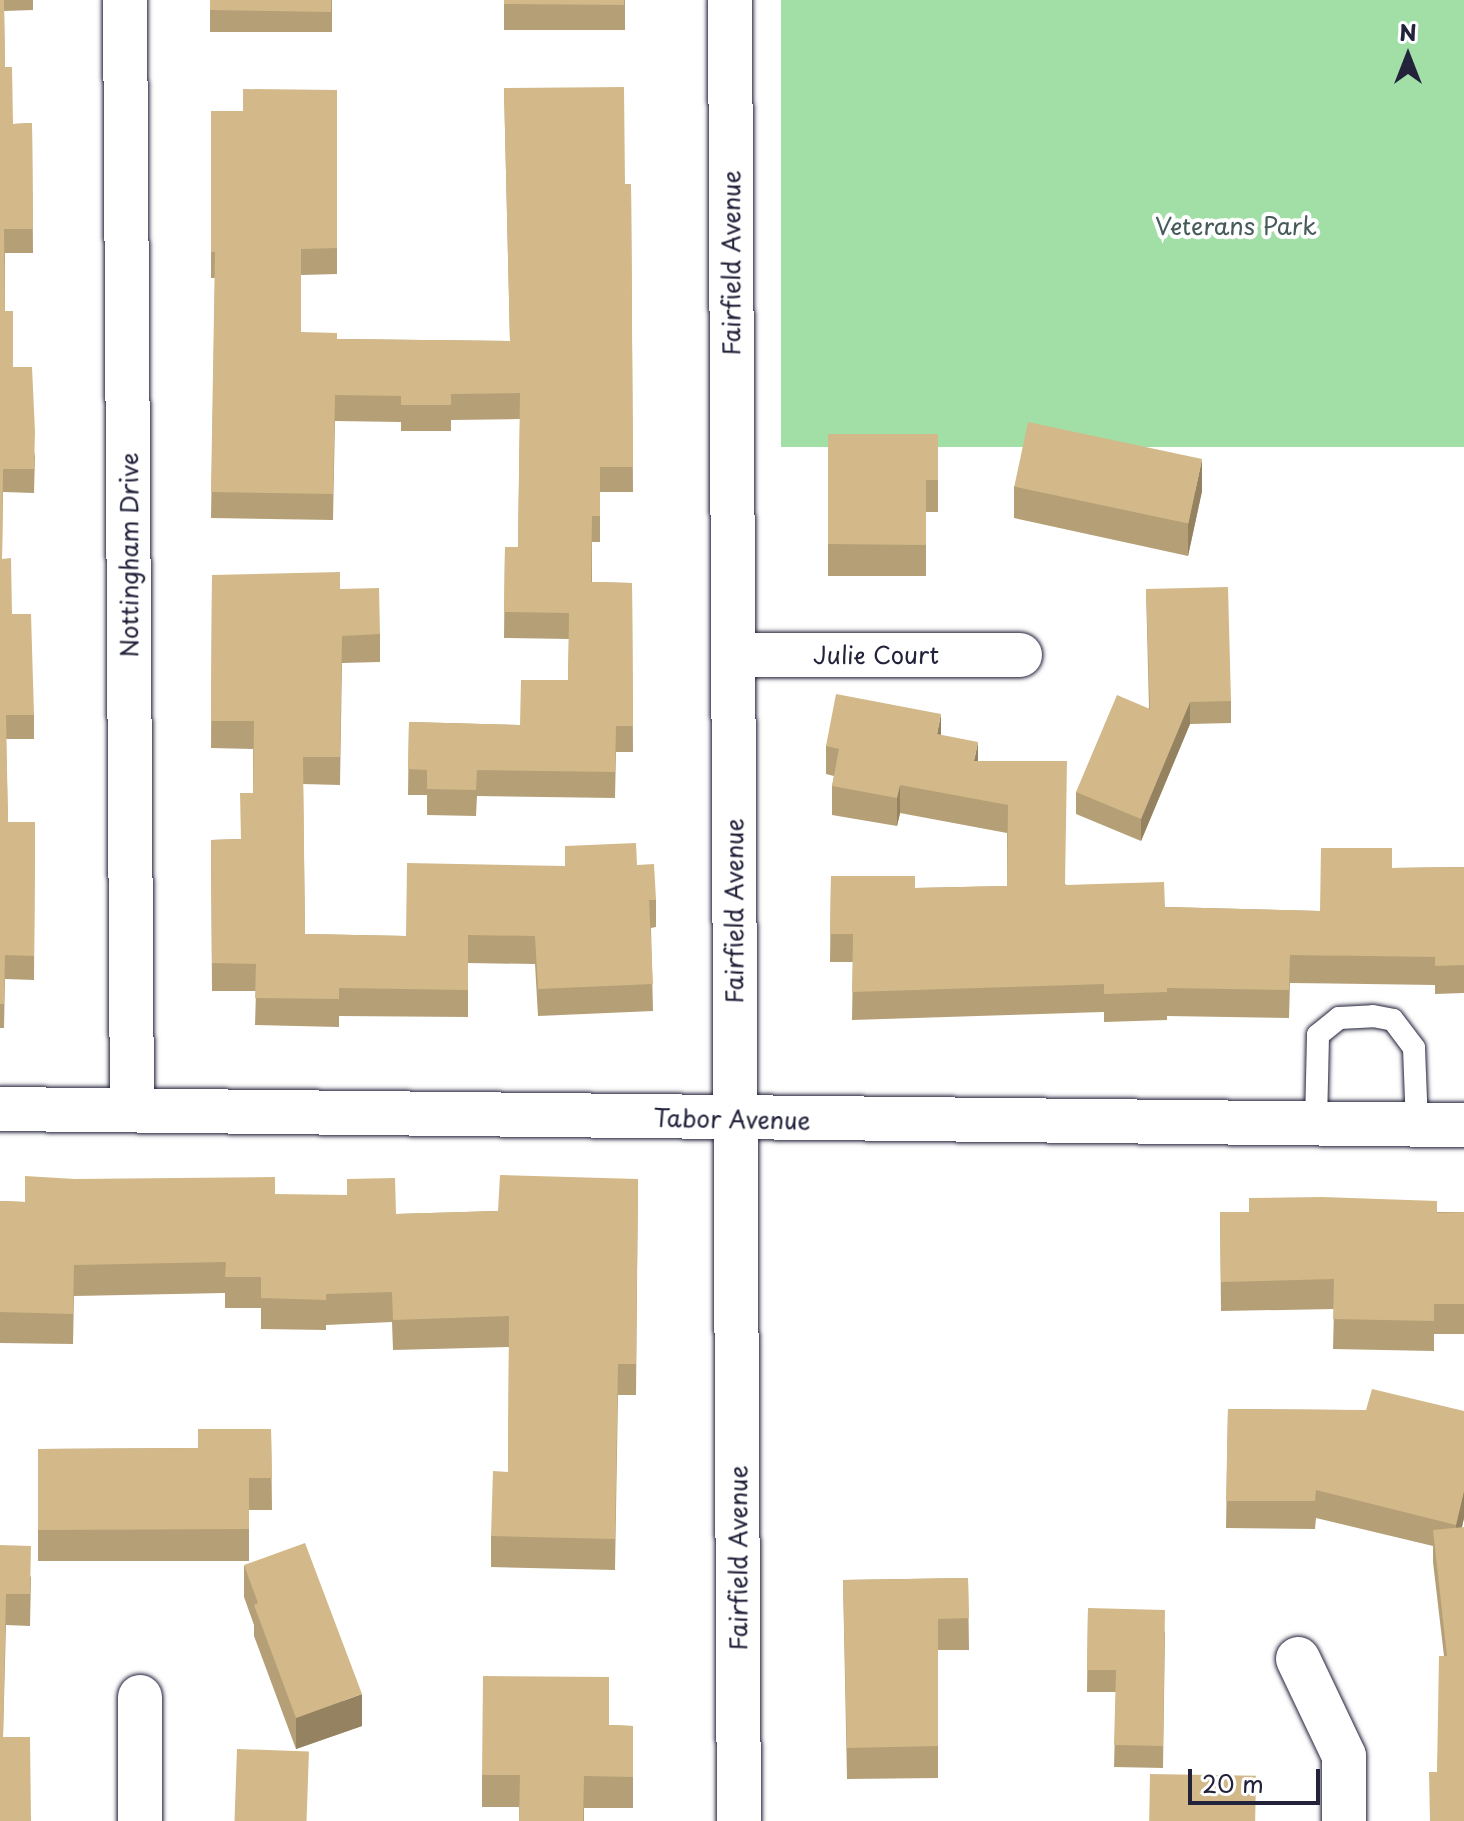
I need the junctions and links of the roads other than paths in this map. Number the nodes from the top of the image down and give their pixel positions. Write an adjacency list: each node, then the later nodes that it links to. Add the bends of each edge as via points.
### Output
1 (125, 0): 6 (street, Nottingham Drive)
2 (730, 0): 3 (street, Fairfield Avenue)
3 (733, 655): 4 (street, Julie Court); 7 (street, Fairfield Avenue)
4 (1020, 655)
5 (0, 1109): 6 (street, Tabor Avenue)
6 (132, 1110): 7 (street, Tabor Avenue)
7 (735, 1120): 8 (street, Tabor Avenue); 14 (street, Fairfield Avenue)
8 (1316, 1124): 9 (street, Tabor Avenue); 9 (lane, via 1318,1035 1339,1018 1373,1016 1393,1020 1414,1048)
9 (1417, 1125): 10 (street, Tabor Avenue)
10 (1464, 1125)
11 (1298, 1659): 15 (street, via 1344,1756)
12 (140, 1697): 13 (street)
13 (140, 1821)
14 (739, 1821)
15 (1344, 1821)

